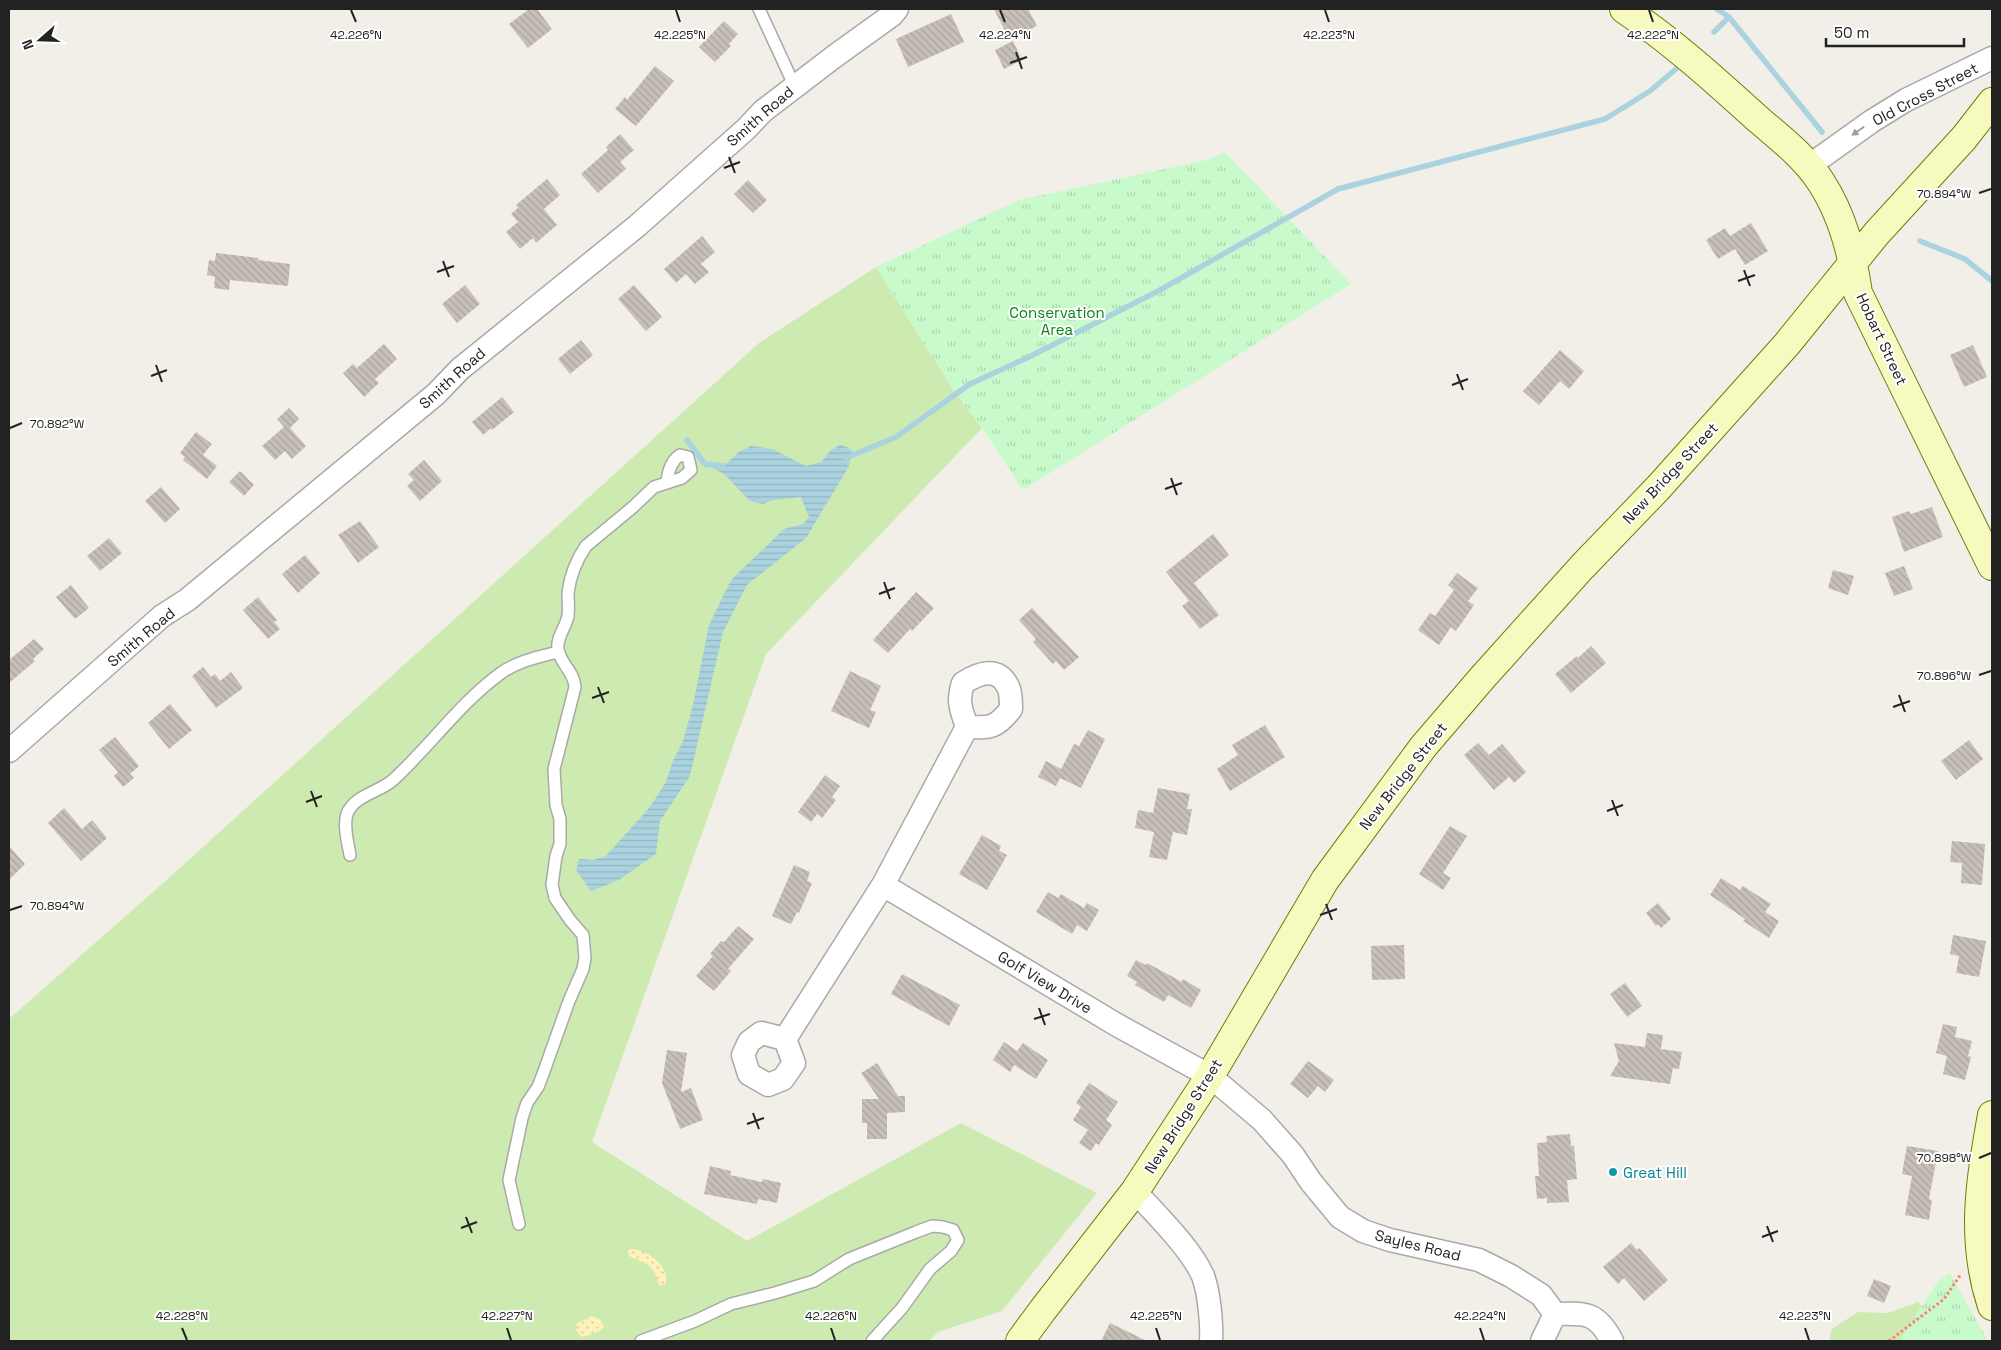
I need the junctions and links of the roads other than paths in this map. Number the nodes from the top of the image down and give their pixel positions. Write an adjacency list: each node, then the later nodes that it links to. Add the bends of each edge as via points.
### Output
1 (759, 9): 5 (lane)
2 (897, 9): 5 (street, Smith Road)
3 (1624, 9): 7 (street, Hobart Street, via 1686,55)
4 (1992, 58): 7 (street, Old Cross Street, one-way to 7, via 1906,100)
5 (795, 87): 13 (street, Smith Road, via 763,111 636,226 460,369 436,394 187,600 162,616)
6 (1992, 102): 8 (street, New Bridge Street)
7 (1809, 166): 8 (street, Hobart Street, via 1840,218)
8 (1854, 263): 10 (street, Hobart Street, via 1858,292); 17 (street, New Bridge Street, via 1781,351 1658,488 1582,566 1423,747 1325,880)
9 (667, 482): 11 (lane, via 654,486 581,553 568,591 568,614 557,643)
10 (1992, 566)
11 (558, 652): 14 (lane, via 514,665 502,673 446,724 390,783 354,804 348,813 346,827); 20 (lane, via 574,678 575,687 554,768 560,844 552,885 555,898 583,935 585,958 538,1087 522,1118 509,1180)
12 (967, 727): 15 (street)
13 (9, 751)
14 (350, 855)
15 (883, 885): 16 (street); 17 (street, Golf View Drive, via 1117,1025)
16 (786, 1038)
17 (1210, 1076): 19 (street, New Bridge Street); 22 (street, Sayles Road, via 1262,1120 1340,1217 1390,1240 1479,1260 1541,1296)
18 (1992, 1115): 21 (street, via 1978,1217 1981,1262)
19 (1135, 1191): 25 (street, New Bridge Street); 26 (street, via 1192,1258 1203,1277 1211,1320)
20 (519, 1224)
21 (1992, 1306)
22 (1555, 1314): 27 (street); 28 (street, via 1591,1316 1604,1325)
23 (641, 1341): 24 (lane, via 731,1304 814,1281 849,1259 932,1226 953,1230 958,1240 951,1251 930,1269 902,1308)
24 (872, 1341)
25 (1020, 1341)
26 (1211, 1341)
27 (1542, 1341)
28 (1612, 1341)

